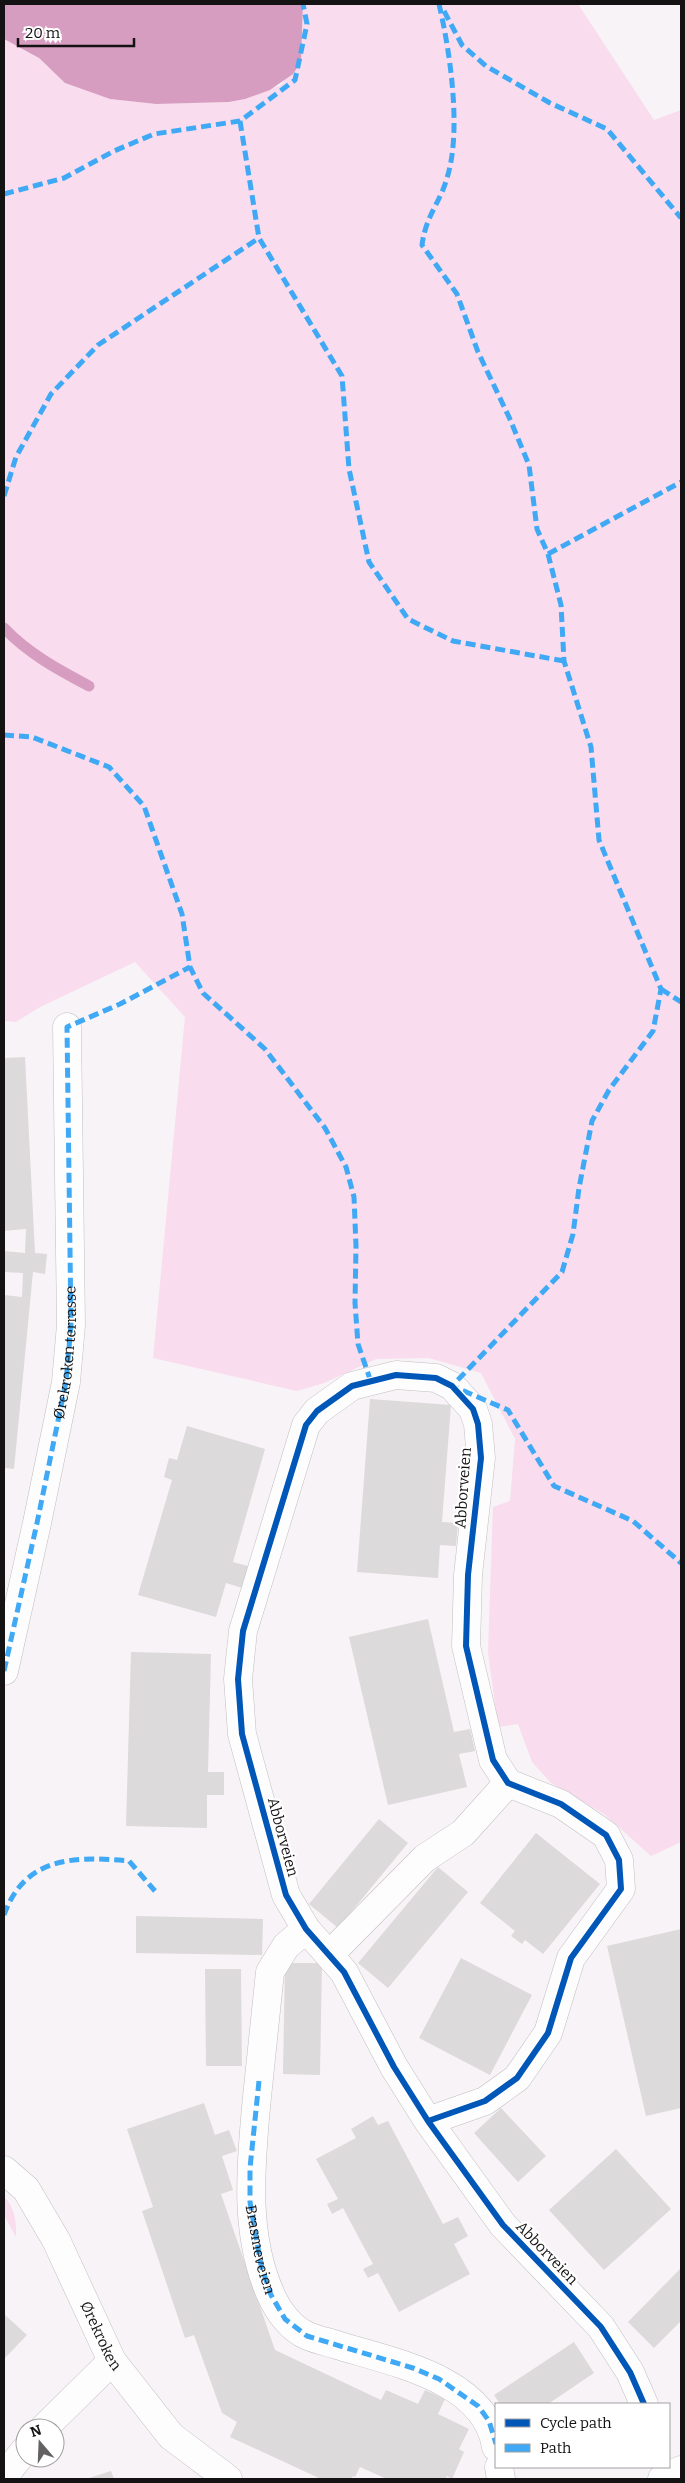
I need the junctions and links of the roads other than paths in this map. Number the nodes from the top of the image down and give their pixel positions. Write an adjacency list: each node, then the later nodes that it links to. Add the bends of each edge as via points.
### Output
1 (67, 1027): 2 (street, Ørekroken terrasse, via 71,1299 66,1382)
2 (4, 1671)
3 (508, 1783): 4 (street, Abborveien, via 494,1760 466,1646 468,1575 481,1458 478,1424 473,1409 452,1386 436,1378 396,1375 352,1386 317,1411 306,1425 243,1631 238,1679 245,1744 286,1895); 5 (street, via 463,1833 425,1858); 6 (street, via 562,1804 606,1835 619,1860 621,1889 571,1958 548,2033 517,2078 485,2101)
4 (306, 1930): 5 (street, Abborveien); 11 (street, Brasmeveien, via 286,1946 270,1972 250,2168 250,2202 261,2265 271,2295 285,2319 307,2336 439,2379 478,2406 489,2421)
5 (330, 1954): 6 (street, Abborveien, via 344,1972 394,2067)
6 (428, 2121): 9 (street, Abborveien, via 504,2225 601,2327 630,2372)
7 (4, 2170): 8 (street, Ørekroken, via 26,2189 56,2240)
8 (112, 2361): 10 (street); 14 (street, Ørekroken, via 171,2436)
9 (644, 2403)
10 (54, 2418)
11 (495, 2443)
12 (15, 2462): 13 (street)
13 (4, 2476)
14 (228, 2479)

